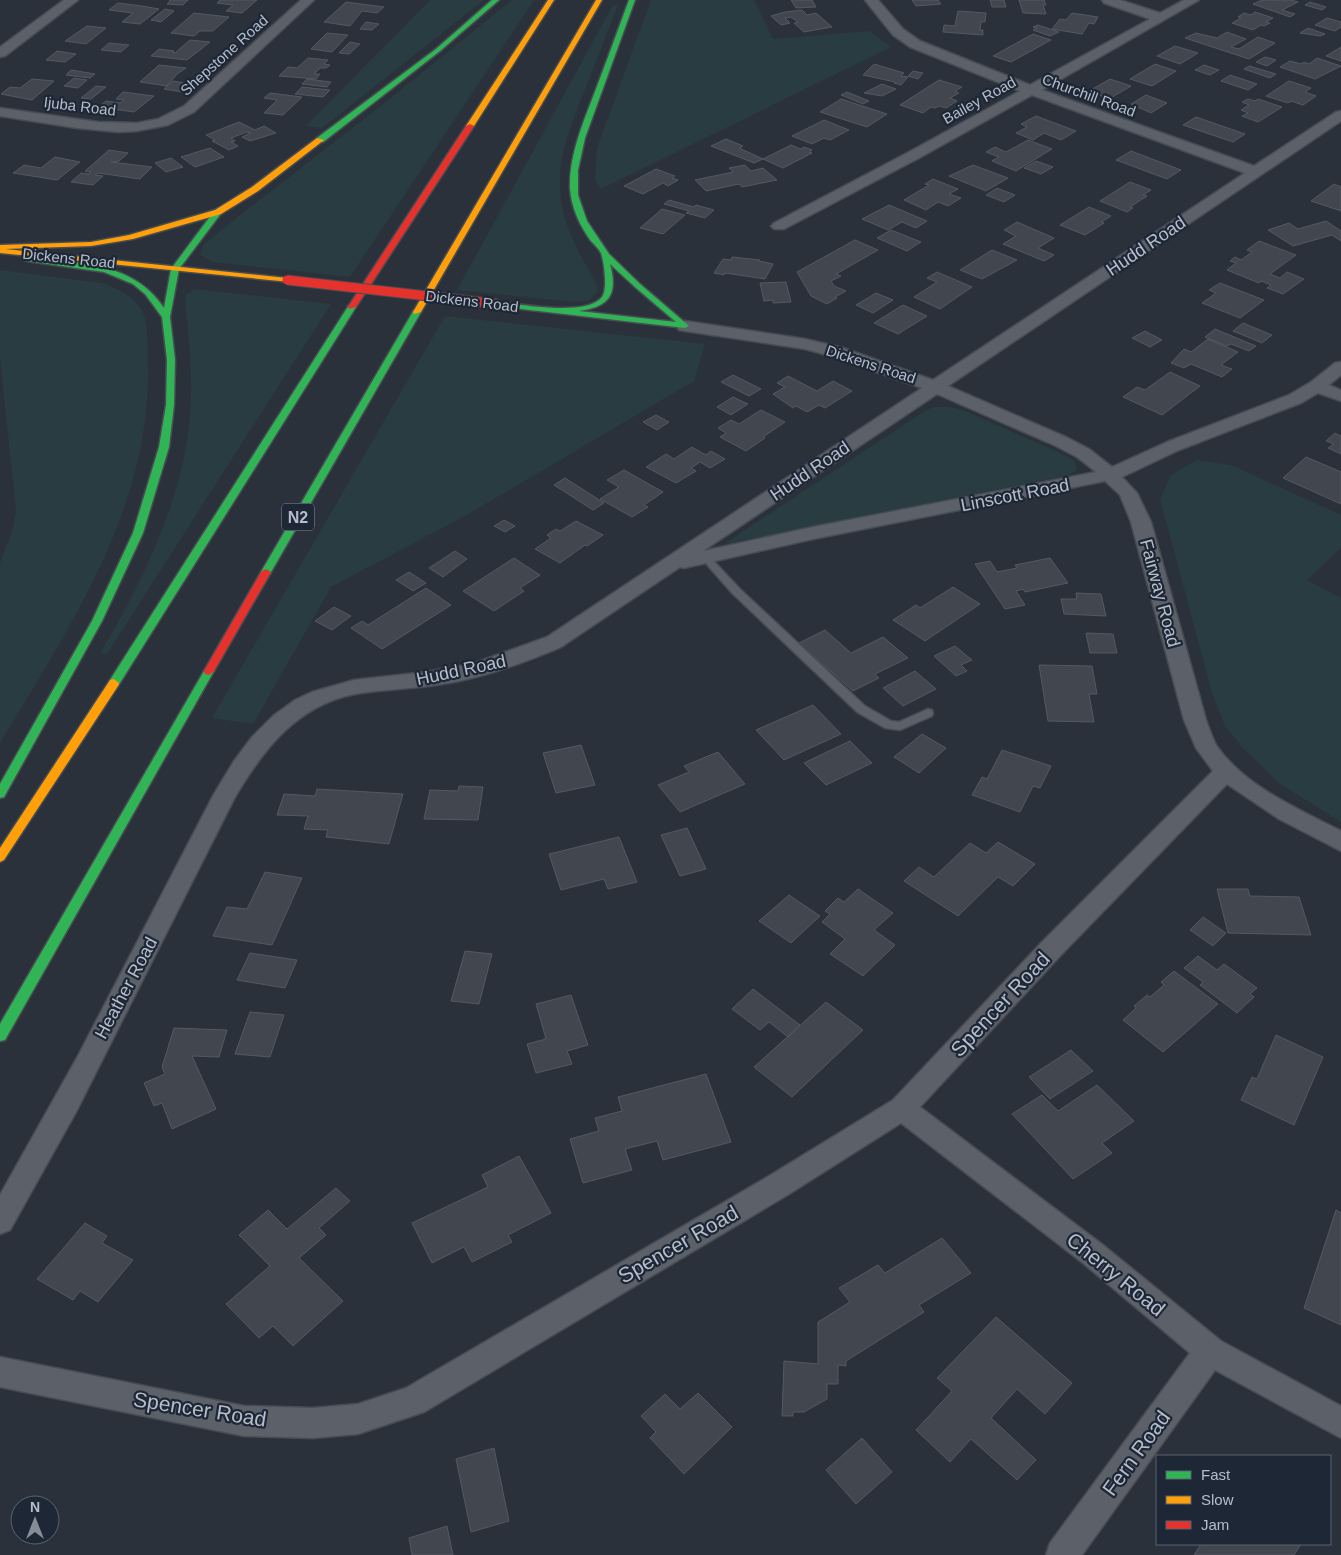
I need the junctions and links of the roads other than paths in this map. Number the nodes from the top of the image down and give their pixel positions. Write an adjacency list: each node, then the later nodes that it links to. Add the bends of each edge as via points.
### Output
1 (72, 0): 11 (street)
2 (308, 0): 15 (street, Shepstone Road, via 188,109)
3 (496, 0): 17 (main road, via 366,105 255,189)
4 (551, 0): 37 (main road, via 347,315 151,627)
5 (599, 0): 38 (main road, N2)
6 (632, 0): 20 (main road, via 576,156 574,185 580,215 589,236)
7 (871, 0): 12 (street, Churchill Road, via 898,32 914,44)
8 (1108, 0): 10 (street)
9 (1193, 0): 10 (street, Bailey Road)
10 (1161, 18): 12 (street, Bailey Road)
11 (0, 53)
12 (1030, 90): 16 (street, Churchill Road); 18 (street, Bailey Road)
13 (0, 112): 15 (street, Ijuba Road, via 117,128)
14 (1341, 115): 16 (street, Hudd Road)
15 (155, 125)
16 (1256, 172): 27 (street, Hudd Road)
17 (218, 212): 19 (main road, via 130,237 91,244); 21 (main road)
18 (779, 226)
19 (0, 251): 21 (main road, Dickens Road); 23 (main road, via 117,275 147,291)
20 (604, 254): 22 (main road, via 610,279 610,290 604,301 584,308); 24 (main road)
21 (175, 269): 22 (main road, Dickens Road, bridge); 23 (main road)
22 (556, 311): 24 (main road, Dickens Road)
23 (166, 317): 35 (main road, via 171,360 170,405 161,456 138,533 97,621)
24 (685, 326): 27 (street, Dickens Road, via 805,344)
25 (1341, 367): 26 (street, Linscott Road)
26 (1317, 386): 28 (street); 29 (street, Linscott Road, via 1295,399 1173,446)
27 (936, 387): 29 (street, Fairway Road, via 1062,442 1083,453); 31 (street, Hudd Road)
28 (1341, 396)
29 (1110, 475): 30 (street, Linscott Road); 34 (street, Fairway Road, via 1128,493 1141,522 1195,720 1207,748)
30 (705, 557): 31 (street, Linscott Road); 32 (lane, via 736,591 860,709 889,725 900,726)
31 (670, 565): 33 (street, Hudd Road, via 554,642 499,665 442,678 333,692 303,704 271,728)
32 (928, 713)
33 (250, 753): 40 (street, Heather Road, via 66,1104)
34 (1226, 772): 36 (street, Fairway Road, via 1277,807); 39 (street, Spencer Road, via 1051,949)
35 (0, 794)
36 (1341, 842)
37 (0, 856)
38 (0, 1036)
39 (902, 1108): 41 (street, Cherry Road, via 1093,1254); 42 (street, Spencer Road, via 779,1185 413,1401 358,1419 313,1423 244,1421)
40 (0, 1221)
41 (1210, 1352): 43 (street, Cherry Road); 44 (street, Fern Road)
42 (0, 1372)
43 (1341, 1423)
44 (1062, 1555)

